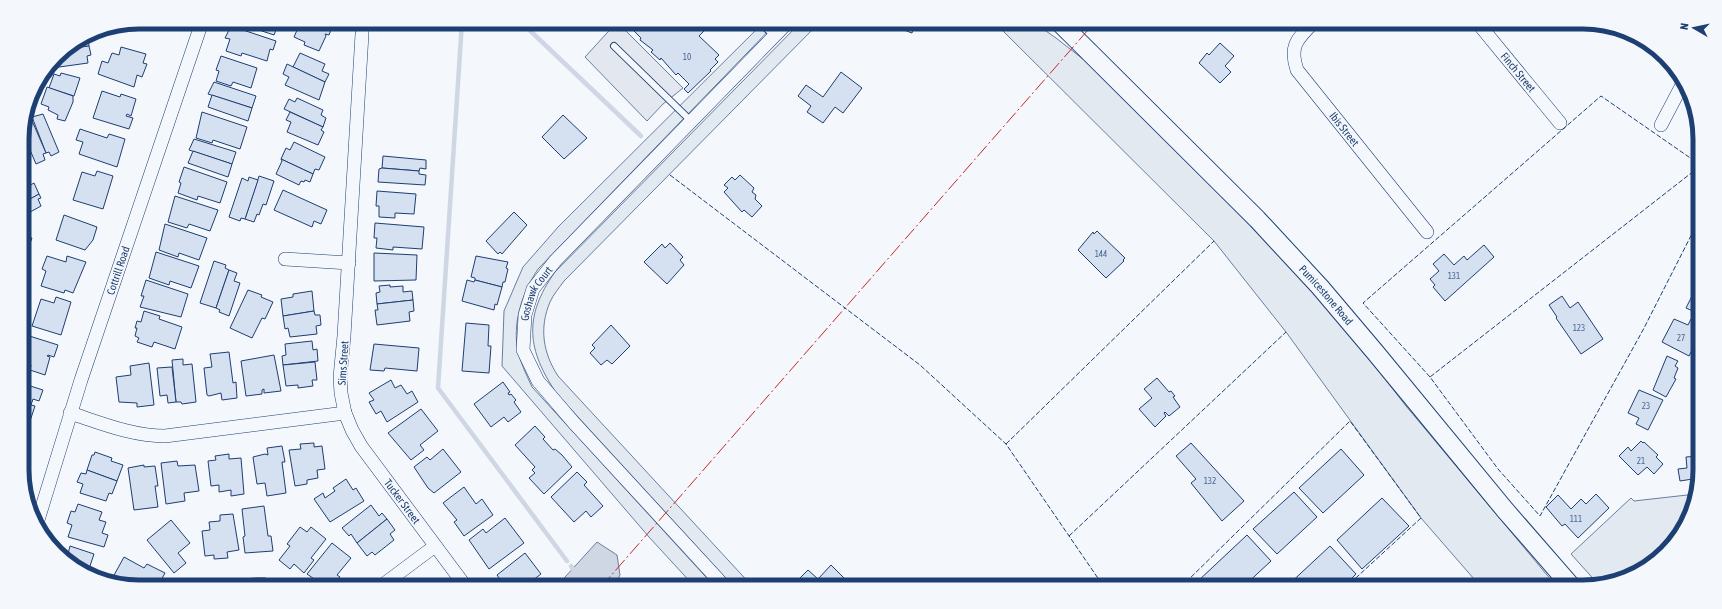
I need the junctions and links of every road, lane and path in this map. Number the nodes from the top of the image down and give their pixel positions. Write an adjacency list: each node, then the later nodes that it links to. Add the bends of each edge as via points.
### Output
1 (200, 29): 17 (street, Cottrill Road)
2 (767, 29): 8 (lane)
3 (781, 29): 8 (street, Goshawk Court)
4 (1066, 29): 24 (main road, Pumicestone Road, via 1257,219 1320,287 1504,510)
5 (1307, 29): 14 (street, Ibis Street, via 1295,44 1294,61 1297,70)
6 (1483, 29): 12 (street, Finch Street)
7 (362, 34): 16 (street, Sims Street)
8 (774, 36): 11 (street, Goshawk Court)
9 (614, 46): 11 (lane)
10 (1681, 88): 13 (street)
11 (691, 121): 23 (street, Goshawk Court, via 555,261 533,289 525,315 523,350 538,382)
12 (1560, 123)
13 (1661, 125)
14 (1427, 232)
15 (285, 259): 16 (street)
16 (349, 263): 18 (street, Sims Street, via 340,377)
17 (70, 413): 18 (street, via 147,436 165,436); 19 (street, Cottrill Road)
18 (345, 413): 20 (street, Tucker Street, via 362,446)
19 (39, 516)
20 (435, 546): 21 (street); 22 (street, Tucker Street)
21 (389, 580)
22 (461, 580)
23 (719, 580)
24 (1566, 580)

